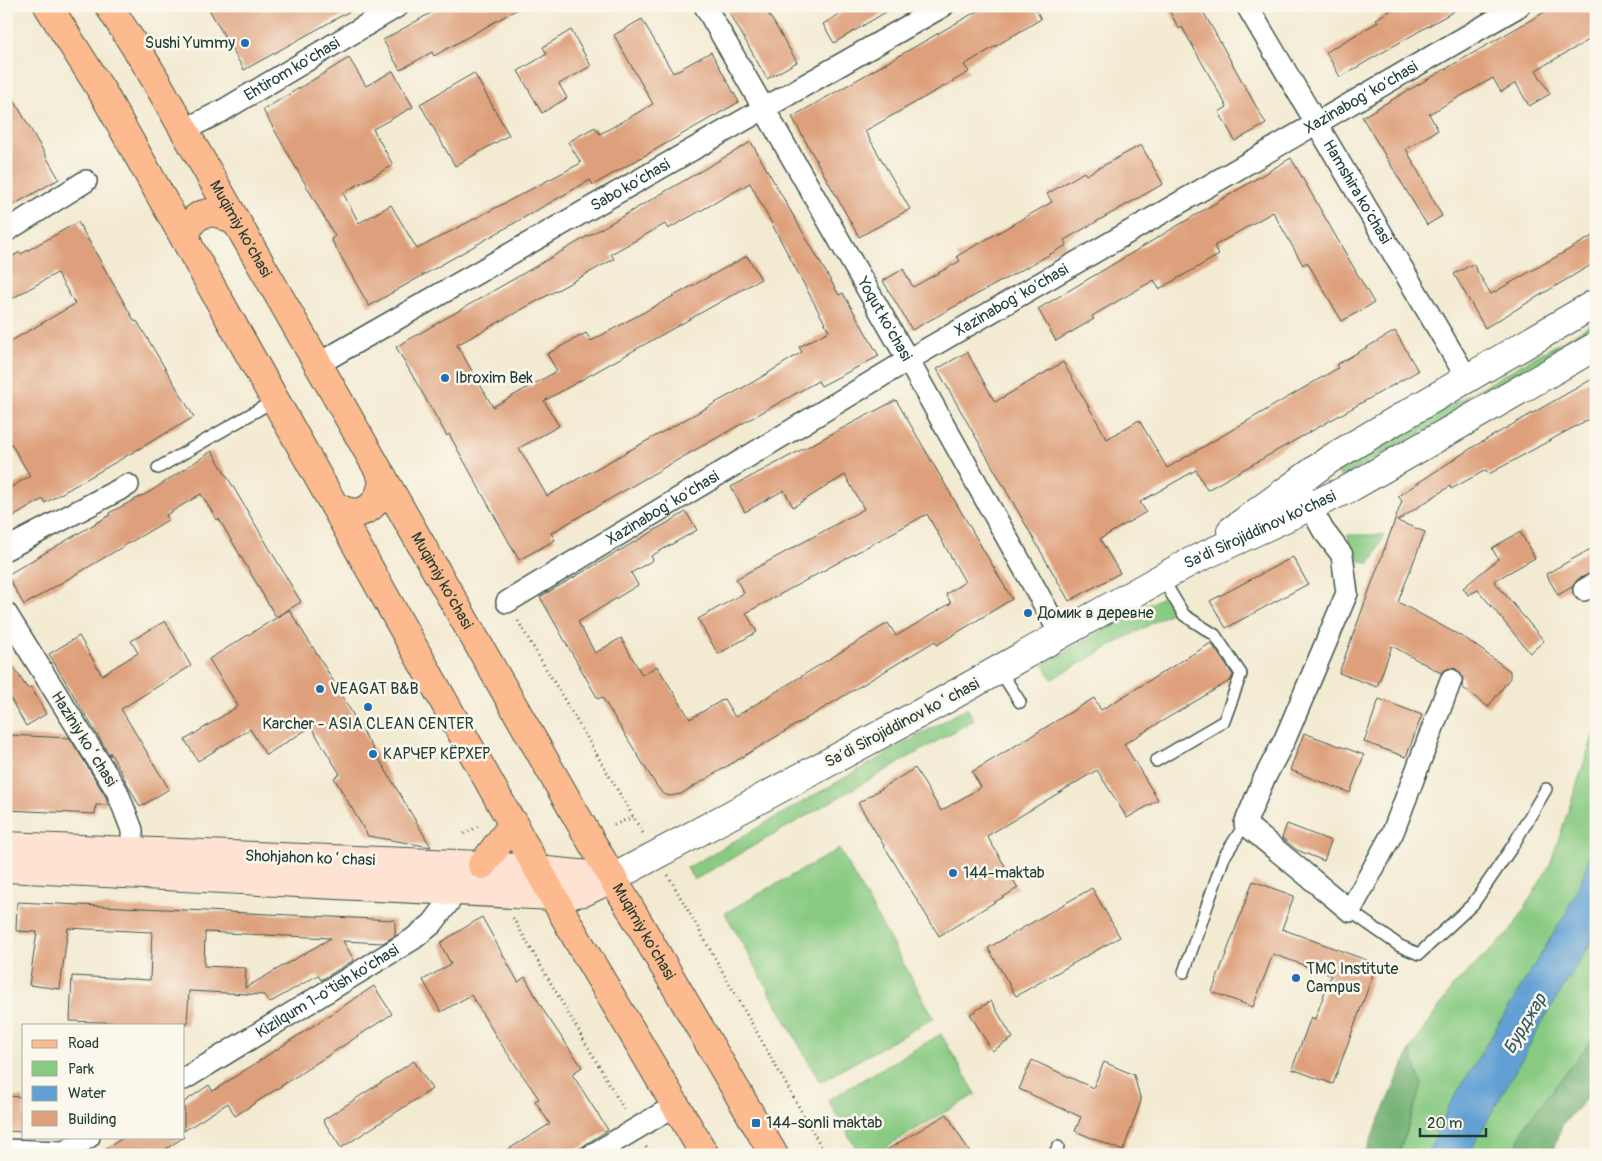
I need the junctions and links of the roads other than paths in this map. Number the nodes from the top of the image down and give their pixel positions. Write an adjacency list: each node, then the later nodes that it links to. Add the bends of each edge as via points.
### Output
1 (48, 6): 14 (main road, via 103,93)
2 (398, 6): 10 (street, Ehtirom ko'chasi, via 222,111)
3 (705, 6): 8 (street, Yoqut ko'chasi)
4 (943, 6): 8 (street, Sabo ko‘chasi)
5 (1247, 6): 9 (street, Hamshira ko‘chasi)
6 (1519, 6): 9 (street, Xazinabog‘ ko‘chasi)
7 (114, 11): 10 (main road, Muqimiy ko'chasi)
8 (765, 108): 17 (street, Yoqut ko'chasi); 18 (street, Sabo ko‘chasi)
9 (1316, 124): 17 (street, Xazinabog‘ ko‘chasi); 19 (street, Hamshira ko‘chasi)
10 (184, 130): 12 (main road, Muqimiy ko'chasi)
11 (86, 181): 13 (street)
12 (238, 224): 14 (main road, via 215,212 199,216 188,227); 18 (main road, Muqimiy ko'chasi)
13 (6, 231)
14 (189, 246): 20 (main road)
15 (1596, 303): 19 (street, Sa'di Sirojiddinov ko'chasi)
16 (1596, 346): 26 (street, Sa'di Sirojiddinov ko'chasi, via 1350,488)
17 (908, 360): 30 (street, Xazinabog‘ ko‘chasi); 32 (street, Yoqut ko'chasi)
18 (318, 364): 22 (main road, Muqimiy ko'chasi)
19 (1467, 378): 23 (street, Sa'di Sirojiddinov ko'chasi)
20 (275, 400): 21 (lane); 25 (main road)
21 (158, 468)
22 (383, 477): 25 (main road, via 380,496 368,509 351,512); 45 (main road, Muqimiy ko'chasi)
23 (1297, 481): 26 (street); 28 (street, Sa'di Sirojiddinov ko'chasi)
24 (128, 485): 27 (street)
25 (334, 505): 38 (main road)
26 (1309, 507): 28 (street, Sa'di Sirojiddinov ko'chasi); 39 (street, via 1342,555 1347,593)
27 (6, 549)
28 (1188, 563): 29 (street, Saʼdi Sirojiddinov koʻchasi)
29 (1162, 578): 32 (street, Saʼdi Sirojiddinov koʻchasi); 36 (lane, via 1184,615 1215,635 1241,674 1224,721)
30 (507, 602)
31 (6, 613): 41 (street, Haziniy koʻchasi, via 117,791 132,830)
32 (1061, 635): 33 (street, Saʼdi Sirojiddinov koʻchasi)
33 (999, 670): 35 (lane); 45 (street, Saʼdi Sirojiddinov koʻchasi)
34 (1451, 680): 49 (street, via 1394,832)
35 (1020, 702)
36 (1156, 761)
37 (1546, 789): 49 (lane, via 1473,904 1419,954 1400,946)
38 (514, 822): 42 (main road); 44 (main road)
39 (1245, 824): 49 (street); 51 (lane, via 1224,857)
40 (6, 846): 41 (main road, Shohjahon koʻchasi)
41 (133, 862): 42 (main road, Shohjahon koʻchasi); 43 (main road, Shohjahon koʻchasi); 46 (main road, Shohjahon koʻchasi)
42 (482, 865): 44 (main road, Shohjahon koʻchasi)
43 (6, 868)
44 (539, 871): 45 (main road, Shohjahon koʻchasi); 48 (main road)
45 (613, 878): 47 (main road); 58 (main road, Muqimiy ko'chasi)
46 (458, 890): 48 (main road, Shohjahon koʻchasi); 52 (street, Kizilqum 1-o'tish ko'chasi, via 432,924 413,939)
47 (584, 892): 48 (main road, Shohjahon koʻchasi); 50 (main road)
48 (553, 896): 50 (main road)
49 (1350, 910)
50 (567, 919): 53 (main road)
51 (1184, 972)
52 (185, 1078)
53 (676, 1105): 56 (street); 57 (main road)
54 (87, 1138): 55 (street, via 65,1152)
55 (6, 1150)
56 (592, 1155)
57 (705, 1155)
58 (774, 1155)

